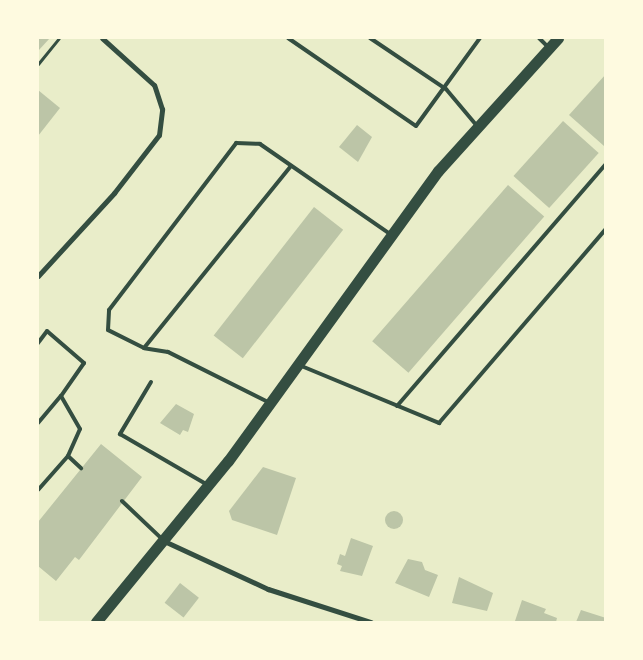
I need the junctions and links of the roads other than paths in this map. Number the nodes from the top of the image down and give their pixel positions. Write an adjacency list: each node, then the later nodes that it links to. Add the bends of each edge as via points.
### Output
1 (102, 38): 14 (street, via 154,85 162,108 159,135 114,193)
2 (288, 38): 8 (lane, via 416,126)
3 (370, 38): 8 (lane)
4 (480, 38): 8 (lane)
5 (539, 38): 7 (lane)
6 (558, 38): 7 (main road)
7 (549, 47): 9 (main road)
8 (446, 89): 9 (lane)
9 (478, 127): 13 (main road, via 438,171)
10 (606, 164): 21 (lane)
11 (291, 166): 13 (lane); 16 (lane); 16 (lane, via 260,144 236,143 109,310 108,330)
12 (606, 229): 21 (lane, via 439,423)
13 (394, 237): 17 (main road)
14 (38, 276)
15 (38, 343): 19 (lane, via 47,332 84,363)
16 (144, 348): 20 (lane, via 168,352)
17 (299, 366): 20 (main road); 21 (lane)
18 (151, 382): 25 (lane, via 120,434)
19 (61, 396): 22 (lane); 23 (lane, via 80,429)
20 (271, 403): 25 (main road)
21 (397, 406)
22 (38, 423)
23 (68, 456): 24 (lane); 26 (lane)
24 (82, 468)
25 (208, 486): 28 (main road)
26 (38, 490)
27 (122, 501): 28 (lane)
28 (164, 541): 29 (main road); 30 (street, via 268,589)
29 (96, 622)
30 (371, 622)

